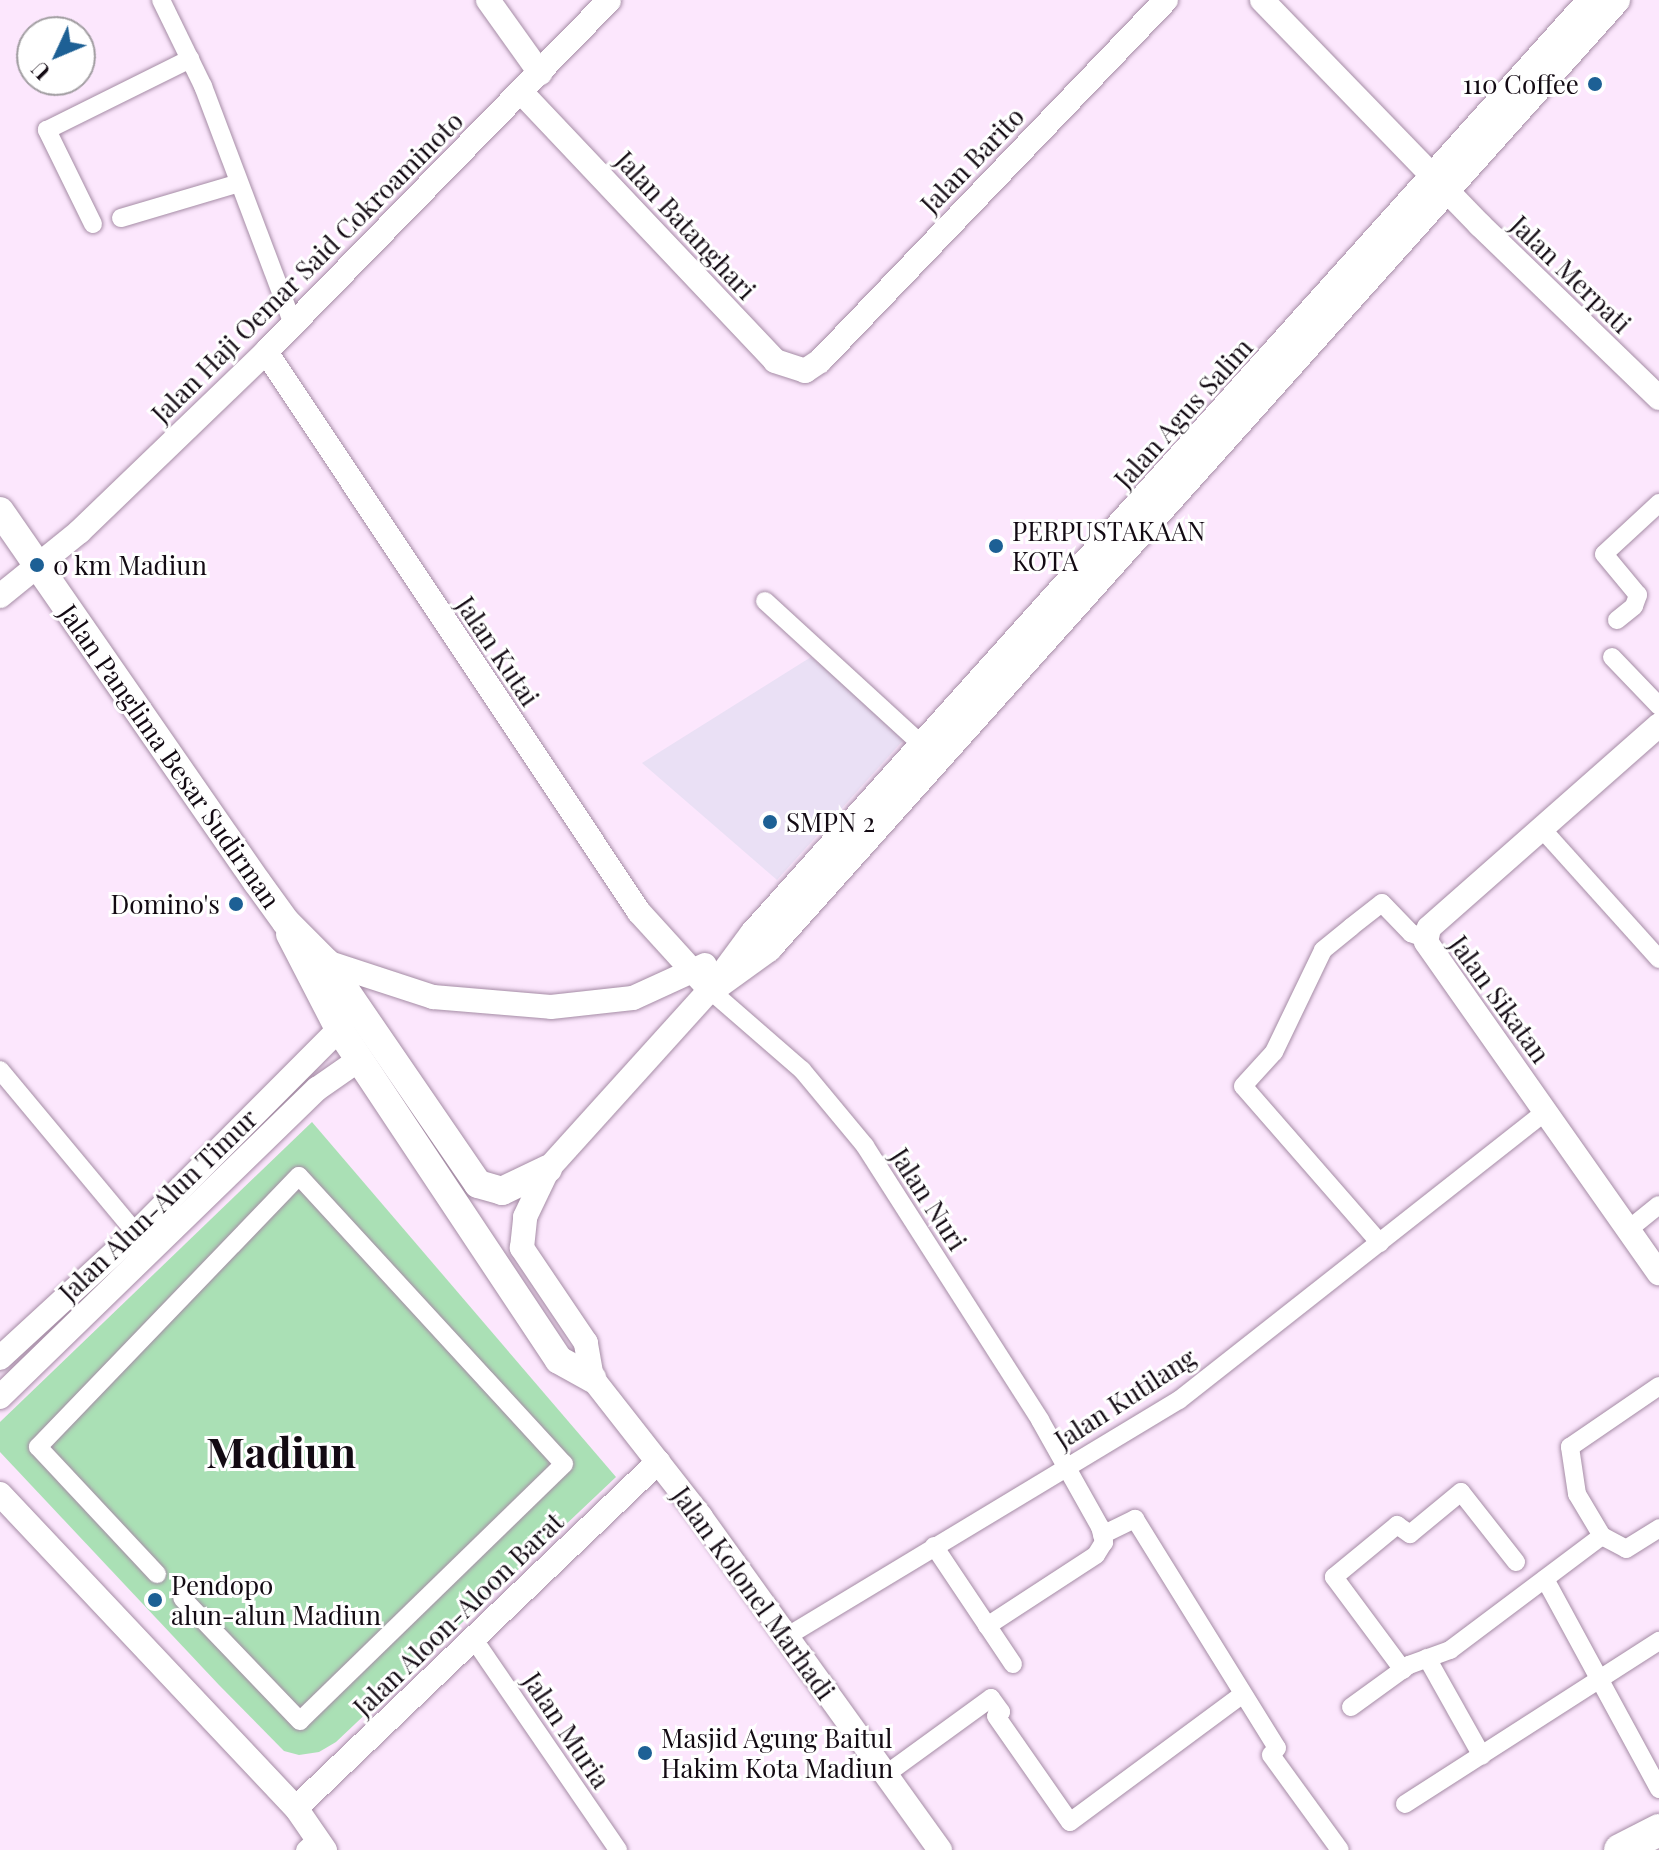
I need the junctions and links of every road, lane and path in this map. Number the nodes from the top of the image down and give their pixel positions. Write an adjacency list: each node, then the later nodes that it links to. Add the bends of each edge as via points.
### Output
1 (161, 0): 8 (street)
2 (488, 0): 9 (street)
3 (609, 0): 9 (street, Jalan Haji Oemar Said Cokroaminoto)
4 (1166, 0): 17 (street, Jalan Barito)
5 (1262, 0): 11 (street, Jalan Merpati)
6 (1589, 0): 11 (street)
7 (1616, 0): 11 (main road)
8 (190, 59): 12 (street); 14 (street, via 47,130)
9 (540, 73): 10 (street, Jalan Haji Oemar Said Cokroaminoto)
10 (521, 92): 15 (street, Jalan Haji Oemar Said Cokroaminoto); 17 (street, Jalan Batanghari, via 775,361 805,371)
11 (1438, 182): 18 (street, Jalan Merpati); 26 (main road)
12 (239, 183): 13 (street); 15 (street)
13 (121, 218)
14 (93, 224)
15 (293, 324): 16 (street, Jalan Haji Oemar Said Cokroaminoto)
16 (266, 352): 21 (street, Jalan Haji Oemar Said Cokroaminoto, via 79,532); 35 (street, Jalan Kutai, via 639,912)
17 (820, 361)
18 (1659, 398)
19 (1659, 503): 24 (street, via 1604,554 1638,595 1634,606)
20 (0, 511): 21 (main road, Jalan Panglima Besar Sudirman)
21 (37, 565): 22 (street, Jalan Haji Oemar Said Cokroaminoto); 31 (main road, Jalan Panglima Besar Sudirman)
22 (0, 596)
23 (765, 601): 29 (street)
24 (1617, 620)
25 (1612, 657): 27 (street)
26 (995, 681): 29 (street); 35 (main road, via 768,948)
27 (1659, 706)
28 (1655, 735): 30 (street, Jalan Sikatan)
29 (923, 746): 35 (street, Jalan Kolonel Marhadi)
30 (1542, 829): 32 (street, Jalan Sikatan, via 1429,928); 33 (street)
31 (286, 922): 34 (main road, Jalan Panglima Besar Sudirman); 36 (main road, Jalan Panglima Besar Sudirman, via 300,960)
32 (1427, 939): 39 (street, Jalan Sikatan, via 1433,959); 45 (street, via 1411,933 1382,903 1351,927 1323,950 1274,1052 1243,1086)
33 (1659, 959)
34 (326, 962): 35 (street, via 433,997 504,1006 633,998); 40 (main road, Jalan Panglima Besar Sudirman, via 478,1184 502,1191)
35 (702, 981): 40 (street, Jalan Kolonel Marhadi); 52 (street, Jalan Nuri, via 802,1070 865,1146 1040,1420)
36 (339, 1029): 37 (main road, Jalan Panglima Besar Sudirman); 44 (street, Jalan Alun-Alun Timur)
37 (360, 1059): 41 (main road, Jalan Panglima Besar Sudirman); 50 (street, Jalan Alun-Alun Timur, via 317,1089)
38 (0, 1070): 44 (street)
39 (1546, 1111): 43 (street, Jalan Sikatan); 45 (street, Jalan Kutilang)
40 (548, 1169): 48 (street, Jalan Kolonel Marhadi, via 525,1217 522,1248 586,1343)
41 (451, 1200): 48 (main road, Jalan Kolonel Marhadi, via 559,1360)
42 (1659, 1205): 43 (street)
43 (1629, 1229): 46 (street, Jalan Sikatan)
44 (136, 1233): 47 (street, Jalan Alun-Alun Timur)
45 (1380, 1243): 52 (street, Jalan Kutilang, via 1179,1400)
46 (1659, 1273)
47 (0, 1358)
48 (592, 1378): 51 (street, Jalan Kolonel Marhadi)
49 (1659, 1386): 56 (street, via 1570,1447 1577,1494)
50 (0, 1397)
51 (658, 1462): 63 (street, Jalan Kolonel Marhadi); 64 (street, Jalan Aloon-Aloon Barat)
52 (1064, 1468): 55 (street, Jalan Nuri); 57 (street, Jalan Kutilang)
53 (0, 1494): 76 (street)
54 (1659, 1528): 56 (street, via 1626,1549)
55 (1102, 1535): 62 (street, via 1103,1548 1096,1555); 70 (street, via 1135,1519)
56 (1602, 1536): 60 (street)
57 (934, 1546): 62 (street); 63 (street, Jalan Kutilang)
58 (1516, 1562): 68 (street, via 1461,1492 1410,1534 1397,1525 1334,1577)
59 (157, 1574): 61 (street, via 38,1447 299,1176 564,1464 300,1721)
60 (1545, 1579): 66 (street, via 1450,1650); 69 (street)
61 (182, 1598)
62 (987, 1626): 67 (street)
63 (786, 1637): 73 (street, Jalan Kolonel Marhadi)
64 (473, 1638): 76 (street, Jalan Aloon-Aloon Barat); 79 (street, Jalan Muria)
65 (1659, 1641): 69 (street)
66 (1427, 1658): 68 (street); 72 (street)
67 (1013, 1664)
68 (1403, 1670): 71 (street)
69 (1600, 1679): 72 (street); 74 (street)
70 (1243, 1694): 73 (street, via 1070,1822 996,1716 1001,1712 991,1698); 81 (street, via 1277,1748 1271,1755)
71 (1351, 1707)
72 (1482, 1756): 75 (street)
73 (885, 1775): 80 (street, Jalan Kolonel Marhadi)
74 (1659, 1789)
75 (1405, 1804)
76 (296, 1808): 78 (street)
77 (1659, 1830): 82 (highway)
78 (316, 1846)
79 (618, 1850)
80 (940, 1850)
81 (1340, 1850)
82 (1620, 1850)

